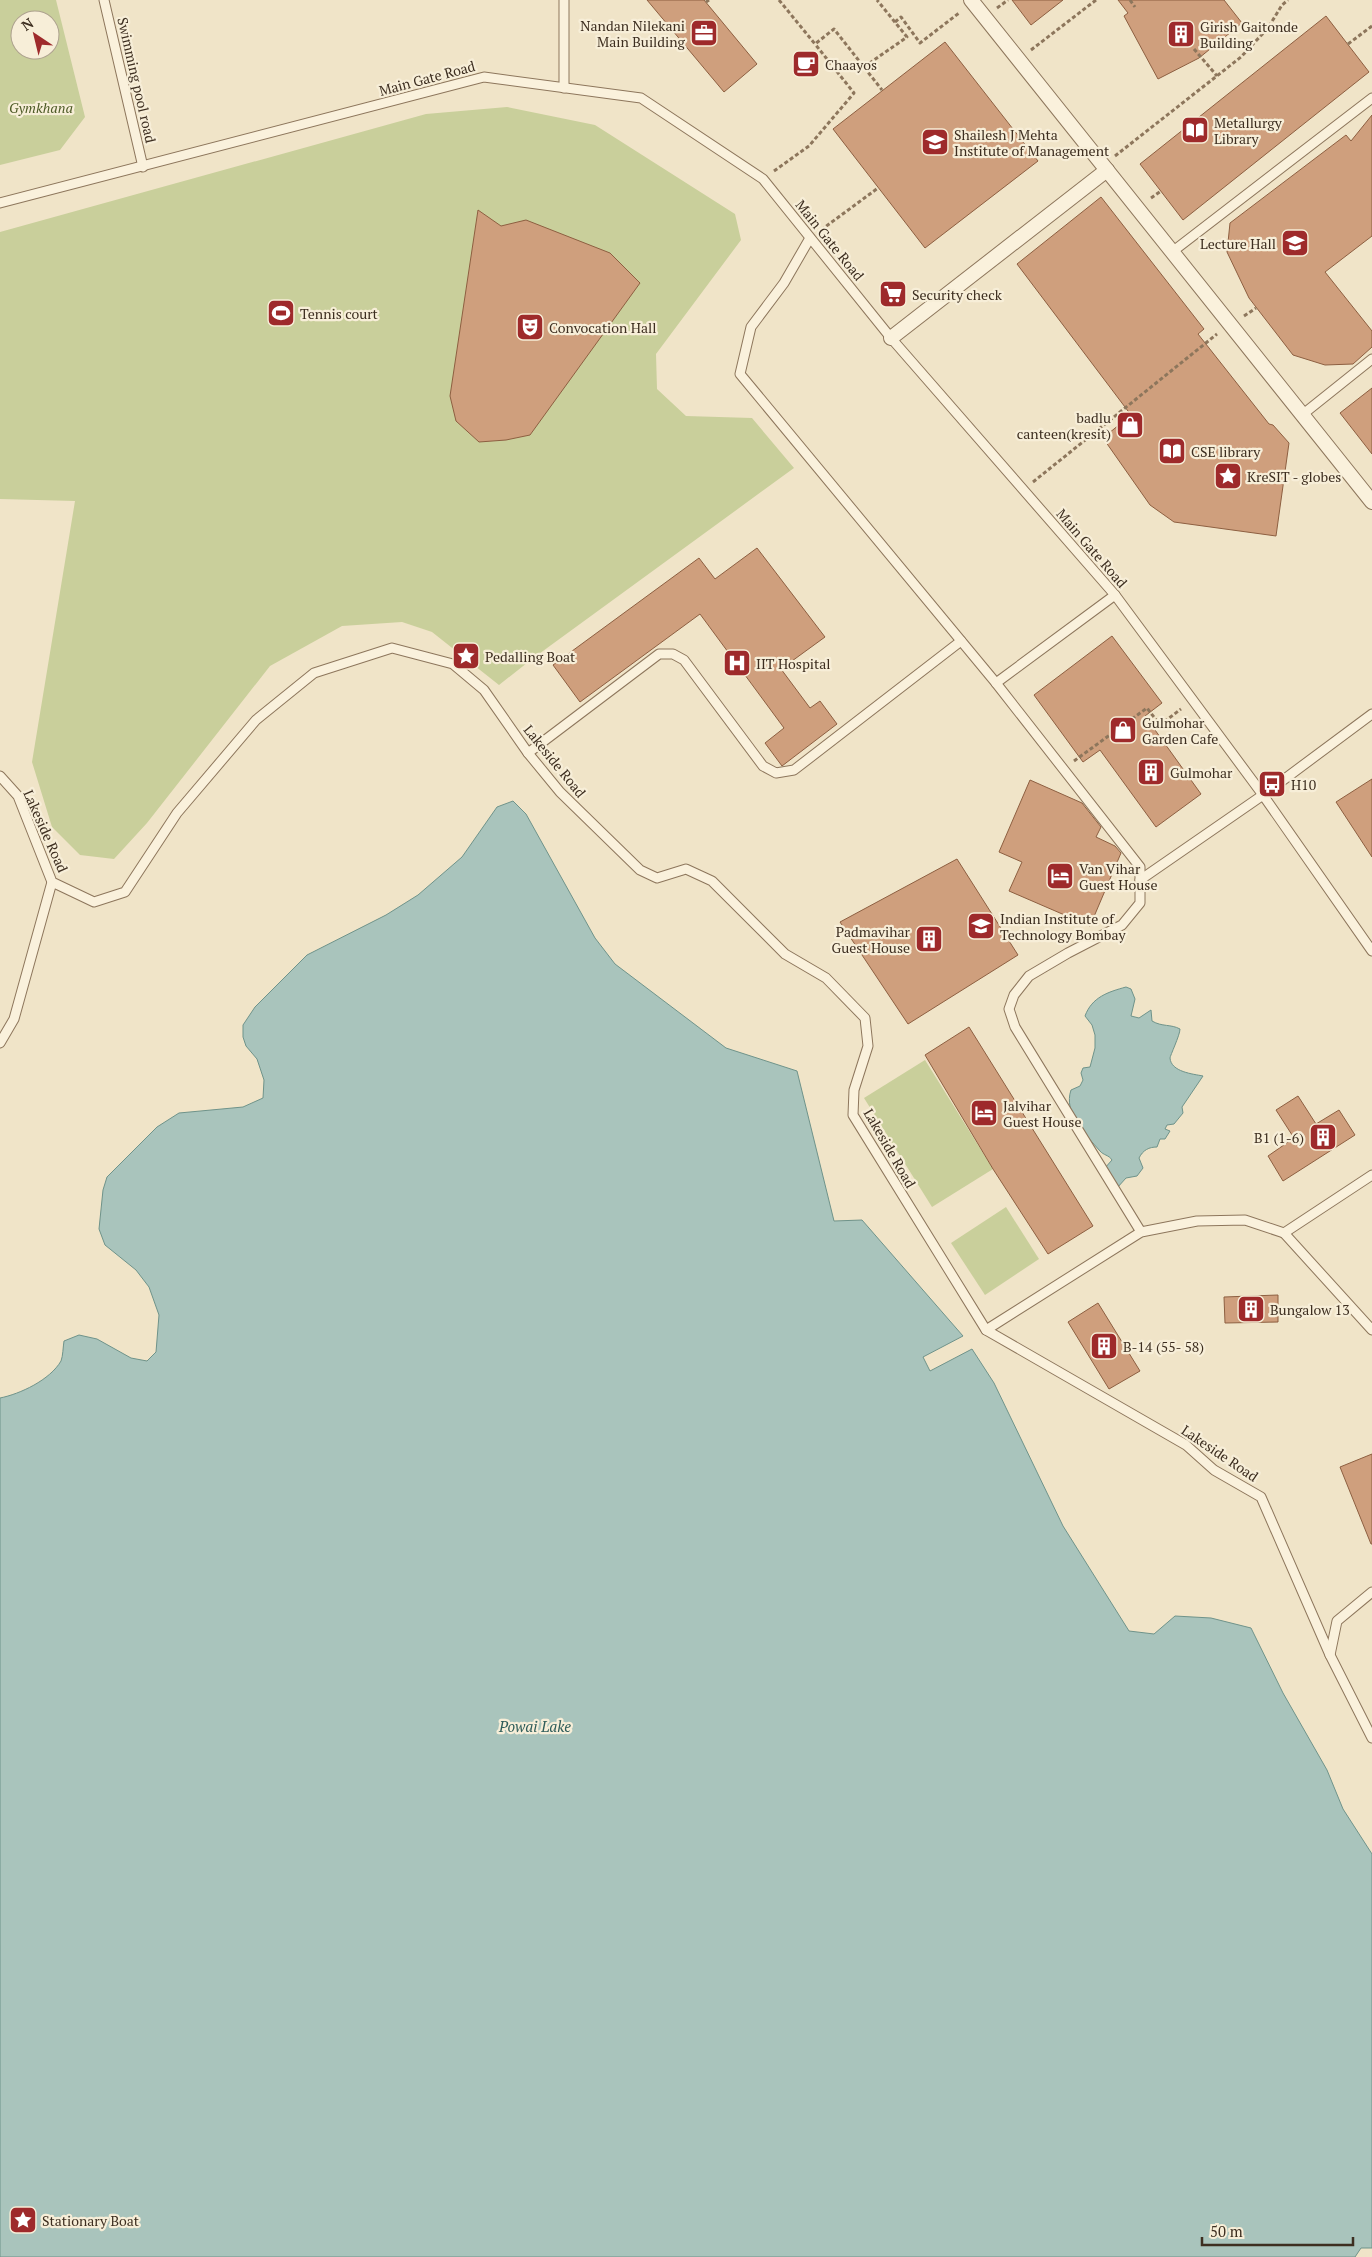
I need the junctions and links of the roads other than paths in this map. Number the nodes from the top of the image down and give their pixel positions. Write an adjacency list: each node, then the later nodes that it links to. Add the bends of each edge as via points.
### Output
1 (104, 0): 6 (lane, Swimming pool road)
2 (564, 0): 4 (lane)
3 (972, 1): 7 (street)
4 (564, 88): 6 (lane, Main Gate Road, via 484,77); 9 (lane, Main Gate Road, via 641,98 763,179)
5 (1372, 98): 10 (lane)
6 (143, 167): 8 (lane, Main Gate Road)
7 (1105, 168): 10 (street); 11 (street)
8 (0, 203)
9 (810, 238): 11 (lane, Main Gate Road); 16 (lane, via 784,283 751,327 740,374)
10 (1172, 252): 13 (street)
11 (892, 338): 15 (lane, Main Gate Road)
12 (1372, 359): 13 (lane)
13 (1302, 414): 14 (street)
14 (1372, 502)
15 (1115, 595): 17 (lane); 21 (lane, Main Gate Road)
16 (961, 641): 17 (lane); 19 (lane, via 794,770 776,773 762,766 684,660 673,654 659,654)
17 (996, 683): 22 (lane, via 1140,867)
18 (1372, 714): 21 (lane)
19 (528, 753): 23 (lane, Lakeside Road, via 484,690 453,664 392,648 314,673 256,720 177,812 125,892 94,902); 29 (lane, Lakeside Road, via 560,792 640,870 657,878 686,869 712,881 785,954 826,978 865,1018 868,1046 854,1090 853,1116)
20 (0, 776): 23 (lane, Lakeside Road, via 18,796)
21 (1264, 795): 22 (lane); 24 (lane, Main Gate Road)
22 (1140, 880): 27 (lane, via 1140,903 1122,926 1029,976 1014,995 1009,1009 1015,1027)
23 (52, 882): 25 (lane, via 14,1019)
24 (1372, 951)
25 (0, 1043)
26 (1372, 1175): 28 (lane)
27 (1141, 1232): 28 (lane, via 1197,1221 1245,1220); 29 (lane)
28 (1284, 1233): 30 (lane)
29 (986, 1330): 32 (lane, Lakeside Road, via 1186,1445 1214,1470 1261,1497)
30 (1372, 1330)
31 (1372, 1592): 32 (lane, via 1337,1621)
32 (1330, 1655): 33 (lane, Lakeside Road)
33 (1372, 1738)

